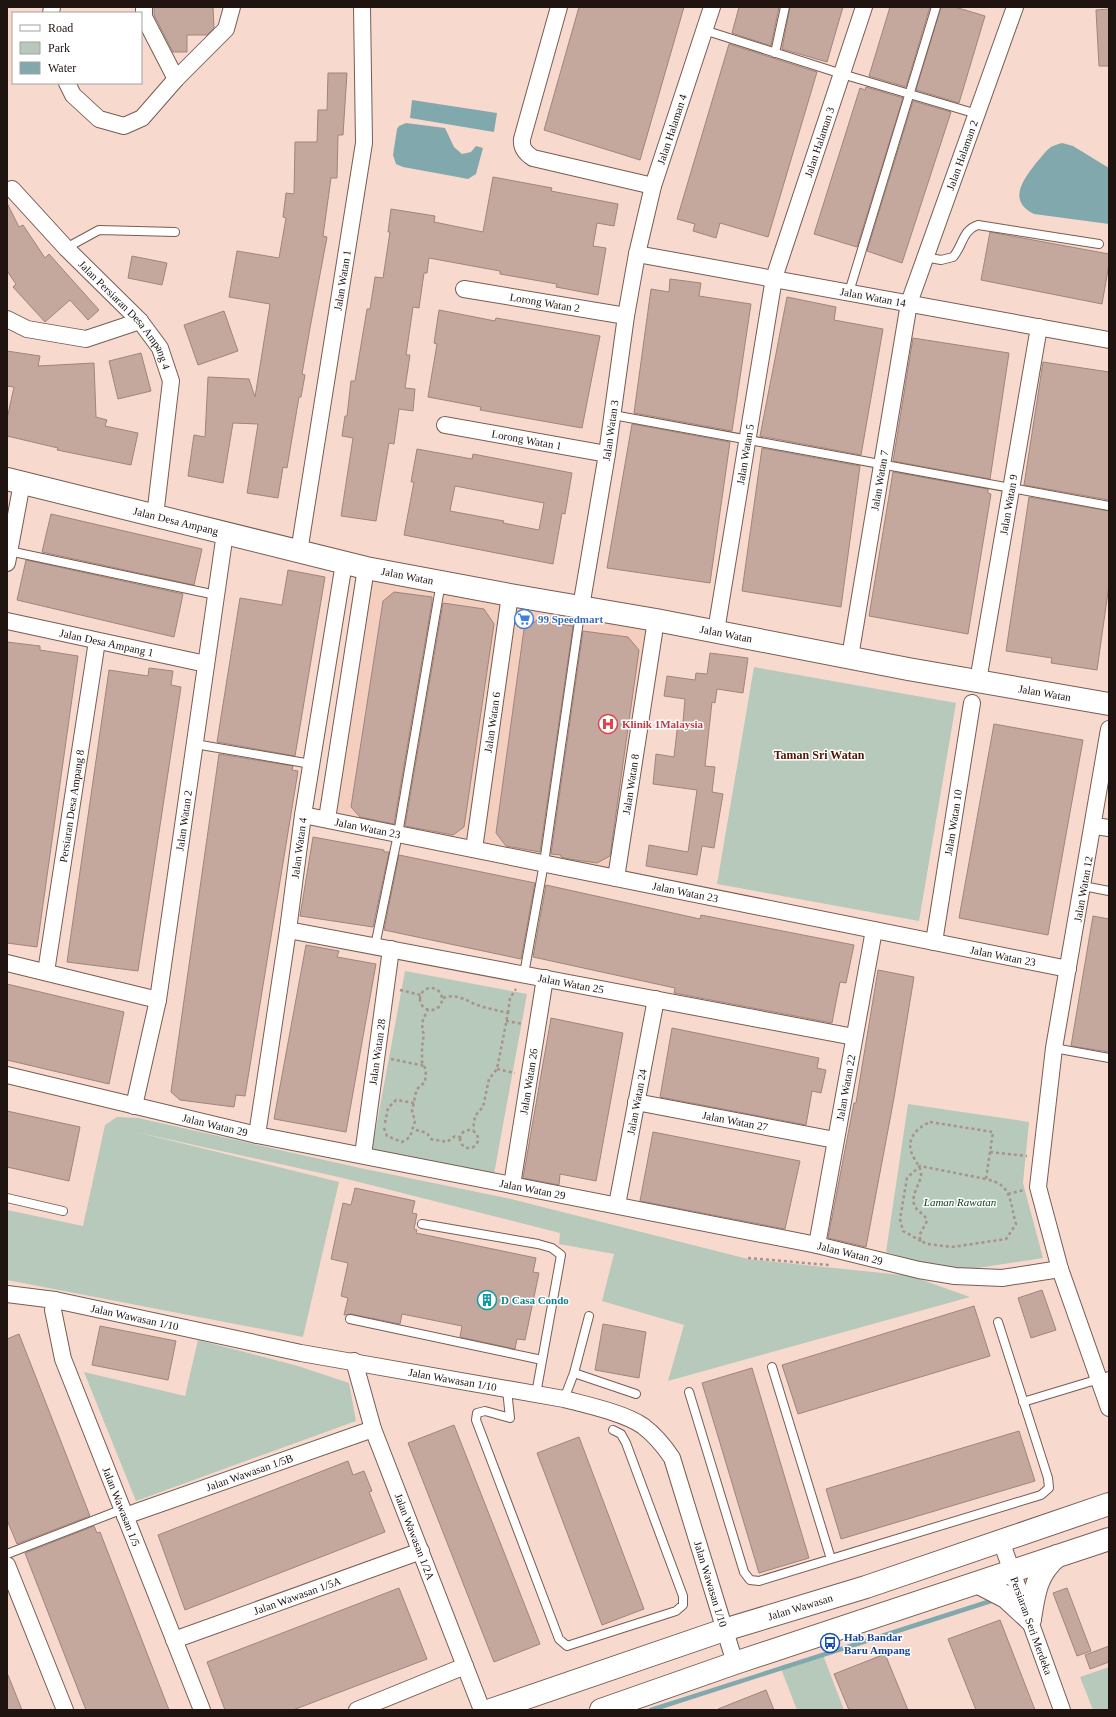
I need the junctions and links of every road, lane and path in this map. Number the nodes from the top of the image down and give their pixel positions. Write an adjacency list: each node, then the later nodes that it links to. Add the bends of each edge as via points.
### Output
1 (144, 7): 13 (street, via 144,18)
2 (232, 7): 13 (street, via 226,29)
3 (362, 7): 43 (street, Jalan Watan 1, via 364,143)
4 (559, 7): 17 (street, via 521,144 533,158)
5 (712, 7): 10 (street, Jalan Halaman 4)
6 (785, 7): 11 (lane)
7 (864, 7): 12 (street, Jalan Halaman 3)
8 (936, 7): 15 (lane)
9 (1015, 7): 16 (street, Jalan Halaman 2)
10 (704, 30): 11 (lane); 17 (street, Jalan Halaman 4)
11 (775, 53): 12 (lane)
12 (842, 74): 15 (lane); 24 (street, Jalan Halaman 3)
13 (176, 80): 14 (street, via 142,118 124,126 99,119 73,95)
14 (68, 84)
15 (909, 94): 16 (lane); 26 (lane)
16 (976, 114): 23 (street, Jalan Halaman 2)
17 (653, 186): 22 (street, Jalan Halaman 4)
18 (12, 189): 21 (street, Jalan Persiaran Desa Ampang 4)
19 (176, 232): 21 (lane, via 99,230)
20 (1099, 244): 23 (lane, via 978,225 966,234 953,258 942,260)
21 (66, 248): 30 (street, Jalan Persiaran Desa Ampang 4)
22 (637, 254): 24 (street, Jalan Watan 14); 28 (street, Jalan Watan 3)
23 (925, 257): 27 (street, Jalan Halaman 2)
24 (774, 278): 26 (street, Jalan Watan 14); 35 (street, Jalan Watan 5)
25 (464, 289): 28 (street, Lorong Watan 2)
26 (849, 292): 27 (street, Jalan Watan 14)
27 (909, 303): 31 (street, Jalan Watan 14); 37 (street, Jalan Watan 7)
28 (626, 316): 33 (street, Jalan Watan 3)
29 (7, 319): 30 (street, via 27,329 86,339)
30 (140, 321): 41 (street, Jalan Persiaran Desa Ampang 4, via 160,348 171,381)
31 (1039, 327): 32 (street, Jalan Watan 14); 39 (street, Jalan Watan 9)
32 (1109, 340)
33 (613, 414): 35 (lane); 36 (street, Jalan Watan 3)
34 (445, 425): 36 (street, Lorong Watan 1)
35 (748, 440): 37 (lane); 53 (street, Jalan Watan 5)
36 (607, 454): 50 (street, Jalan Watan 3)
37 (882, 464): 39 (lane); 55 (street, Jalan Watan 7)
38 (15, 481): 41 (main road, Jalan Desa Ampang); 44 (street)
39 (1011, 488): 40 (lane); 57 (street, Jalan Watan 9)
40 (1109, 506)
41 (155, 516): 42 (main road, Jalan Desa Ampang)
42 (225, 533): 43 (main road, Jalan Desa Ampang); 48 (street, Jalan Watan 2)
43 (299, 552): 45 (main road, Jalan Desa Ampang)
44 (8, 557): 48 (lane)
45 (344, 563): 46 (main road, Jalan Watan); 62 (street, Jalan Watan 4)
46 (366, 568): 47 (main road, Jalan Watan); 64 (street)
47 (441, 582): 49 (main road, Jalan Watan); 66 (lane)
48 (216, 595): 56 (street, Jalan Watan 2)
49 (510, 595): 50 (main road, Jalan Watan); 67 (street, Jalan Watan 6)
50 (581, 607): 51 (main road, Jalan Watan); 68 (lane)
51 (656, 620): 53 (main road, Jalan Watan); 69 (street, Jalan Watan 8)
52 (7, 621): 54 (street, Jalan Desa Ampang 1)
53 (716, 631): 55 (main road, Jalan Watan)
54 (97, 640): 56 (street, Jalan Desa Ampang 1); 79 (street, Persiaran Desa Ampang 8)
55 (850, 657): 57 (main road, Jalan Watan)
56 (206, 664): 61 (street, Jalan Watan 2)
57 (978, 681): 59 (main road, Jalan Watan)
58 (972, 703): 74 (street, Jalan Watan 10)
59 (1109, 704)
60 (1109, 729): 65 (street, Jalan Watan 12)
61 (195, 744): 62 (lane); 86 (street, Jalan Watan 2)
62 (311, 764): 63 (street, Jalan Watan 4)
63 (303, 815): 64 (street, Jalan Watan 23); 72 (street, Jalan Watan 4)
64 (327, 819): 66 (street, Jalan Watan 23)
65 (1101, 827): 70 (street, Jalan Watan 12)
66 (398, 834): 67 (street, Jalan Watan 23); 75 (lane)
67 (474, 849): 68 (street, Jalan Watan 23)
68 (544, 863): 69 (street, Jalan Watan 23); 80 (lane)
69 (616, 878): 73 (street, Jalan Watan 23)
70 (1083, 886): 71 (lane); 78 (street, Jalan Watan 12)
71 (1109, 891)
72 (288, 930): 75 (street, Jalan Watan 25); 100 (street, Jalan Watan 4)
73 (874, 930): 74 (street, Jalan Watan 23); 89 (street, Jalan Watan 22)
74 (934, 942): 78 (street, Jalan Watan 23)
75 (375, 946): 76 (street, Jalan Watan 25)
76 (391, 949): 80 (street, Jalan Watan 25); 82 (street, Jalan Watan 28)
77 (7, 963): 79 (street)
78 (1068, 969): 90 (street, Jalan Watan 12)
79 (46, 972): 86 (street)
80 (524, 974): 81 (street, Jalan Watan 25); 88 (path, via 510,998)
81 (545, 978): 85 (street, Jalan Watan 25); 108 (street, Jalan Watan 26)
82 (386, 988): 83 (path); 91 (street, Jalan Watan 28)
83 (421, 995): 84 (path, via 426,989 433,988 439,991); 87 (path, via 422,1006)
84 (443, 998): 87 (path, via 438,1008); 88 (path, via 463,998 481,1007)
85 (656, 999): 89 (street, Jalan Watan 25); 95 (street, Jalan Watan 24)
86 (158, 1000): 97 (street, Jalan Watan 2)
87 (428, 1010): 93 (path, via 423,1019 422,1030 422,1062)
88 (508, 1013): 99 (path, via 497,1069 489,1079 483,1107 474,1116)
89 (854, 1037): 102 (street, Jalan Watan 22)
90 (1054, 1048): 92 (lane); 105 (street, Jalan Watan 12)
91 (377, 1057): 93 (path); 104 (street, Jalan Watan 28)
92 (1109, 1058)
93 (426, 1066): 96 (path, via 425,1082 417,1089)
94 (7, 1075): 97 (street, Jalan Watan 29)
95 (636, 1102): 102 (street, Jalan Watan 27); 110 (street, Jalan Watan 24)
96 (414, 1103): 96 (path, via 396,1100 391,1104 384,1128 387,1136 402,1142 410,1137 416,1121 412,1111)
97 (134, 1106): 100 (street, Jalan Watan 29)
98 (416, 1130): 101 (path, via 427,1133 431,1139 447,1142 455,1136)
99 (472, 1130): 101 (path, via 466,1130); 101 (path, via 478,1137 478,1143 474,1147 463,1146)
100 (257, 1135): 104 (street, Jalan Watan 29)
101 (460, 1137)
102 (835, 1140): 114 (street, Jalan Watan 22)
103 (990, 1152): 105 (path); 106 (path, via 993,1132 930,1122 919,1127 911,1137 911,1152); 107 (path)
104 (364, 1155): 108 (street, Jalan Watan 29)
105 (1041, 1158): 115 (street, Jalan Watan 12, via 1038,1187)
106 (920, 1166): 107 (path); 113 (path, via 921,1175 913,1201 916,1209 927,1221 919,1236); 113 (path, via 907,1178 900,1219 903,1231)
107 (986, 1179): 113 (path, via 997,1181 1004,1186 1008,1194 1016,1224 1006,1238 952,1247)
108 (512, 1185): 110 (street, Jalan Watan 29)
109 (7, 1198): 111 (lane)
110 (617, 1205): 114 (street, Jalan Watan 29)
111 (63, 1211)
112 (422, 1224): 121 (lane, via 538,1244 552,1248 561,1255)
113 (921, 1241)
114 (817, 1245): 115 (street, Jalan Watan 29, via 919,1270 955,1276 1002,1278)
115 (1060, 1268): 125 (street, Jalan Watan 12)
116 (7, 1294): 117 (street, Jalan Wawasan 1/10)
117 (55, 1300): 122 (street, Jalan Wawasan 1/10, via 301,1353); 136 (street, Jalan Wawasan 1/5, via 53,1310 63,1359)
118 (589, 1316): 124 (lane)
119 (350, 1319): 121 (lane)
120 (998, 1322): 131 (lane)
121 (542, 1360): 128 (lane)
122 (354, 1361): 126 (street, Jalan Wawasan 1/10); 133 (street, Jalan Wawasan 1/2A)
123 (772, 1367): 142 (lane)
124 (574, 1373): 129 (lane); 130 (lane)
125 (1104, 1377): 131 (lane); 132 (street)
126 (507, 1390): 128 (street, Jalan Wawasan 1/10); 134 (lane, via 510,1418 485,1411 477,1413 476,1420 559,1638 567,1646 676,1611 683,1605 683,1596 626,1443 621,1434)
127 (689, 1392): 142 (lane, via 744,1572 750,1580 758,1581)
128 (536, 1394): 130 (street, Jalan Wawasan 1/10)
129 (636, 1394)
130 (564, 1399): 147 (street, Jalan Wawasan 1/10, via 604,1409 642,1425 660,1441 672,1458)
131 (1023, 1402): 142 (lane, via 1048,1478 1049,1488 1041,1495)
132 (1109, 1408)
133 (373, 1429): 136 (street, Jalan Wawasan 1/5B); 139 (street, Jalan Wawasan 1/2A)
134 (613, 1430)
135 (1109, 1504): 138 (main road, Jalan Wawasan)
136 (124, 1512): 140 (lane); 148 (street, Jalan Wawasan 1/5)
137 (1109, 1539): 141 (main road)
138 (1001, 1540): 144 (street, Persiaran Seri Merdeka); 147 (main road, Jalan Wawasan, via 866,1587)
139 (421, 1551): 148 (street, Jalan Wawasan 1/5A); 150 (street, Jalan Wawasan 1/2A)
140 (7, 1554)
141 (1058, 1555): 144 (main road); 146 (main road, via 1038,1578)
142 (831, 1559)
143 (7, 1565): 151 (street)
144 (1012, 1571): 145 (main road); 146 (street, Persiaran Seri Merdeka)
145 (979, 1583): 146 (main road, via 1006,1597); 149 (main road)
146 (1030, 1619): 157 (street, Persiaran Seri Merdeka)
147 (724, 1630): 149 (street, Jalan Wawasan 1/10); 155 (main road, Jalan Wawasan)
148 (174, 1640): 152 (street, Jalan Wawasan 1/5)
149 (735, 1663): 156 (main road)
150 (465, 1666): 153 (street); 154 (street, Jalan Wawasan 1/2A)
151 (65, 1710)
152 (202, 1710)
153 (357, 1710)
154 (482, 1710)
155 (491, 1710)
156 (601, 1710)
157 (1062, 1710)

